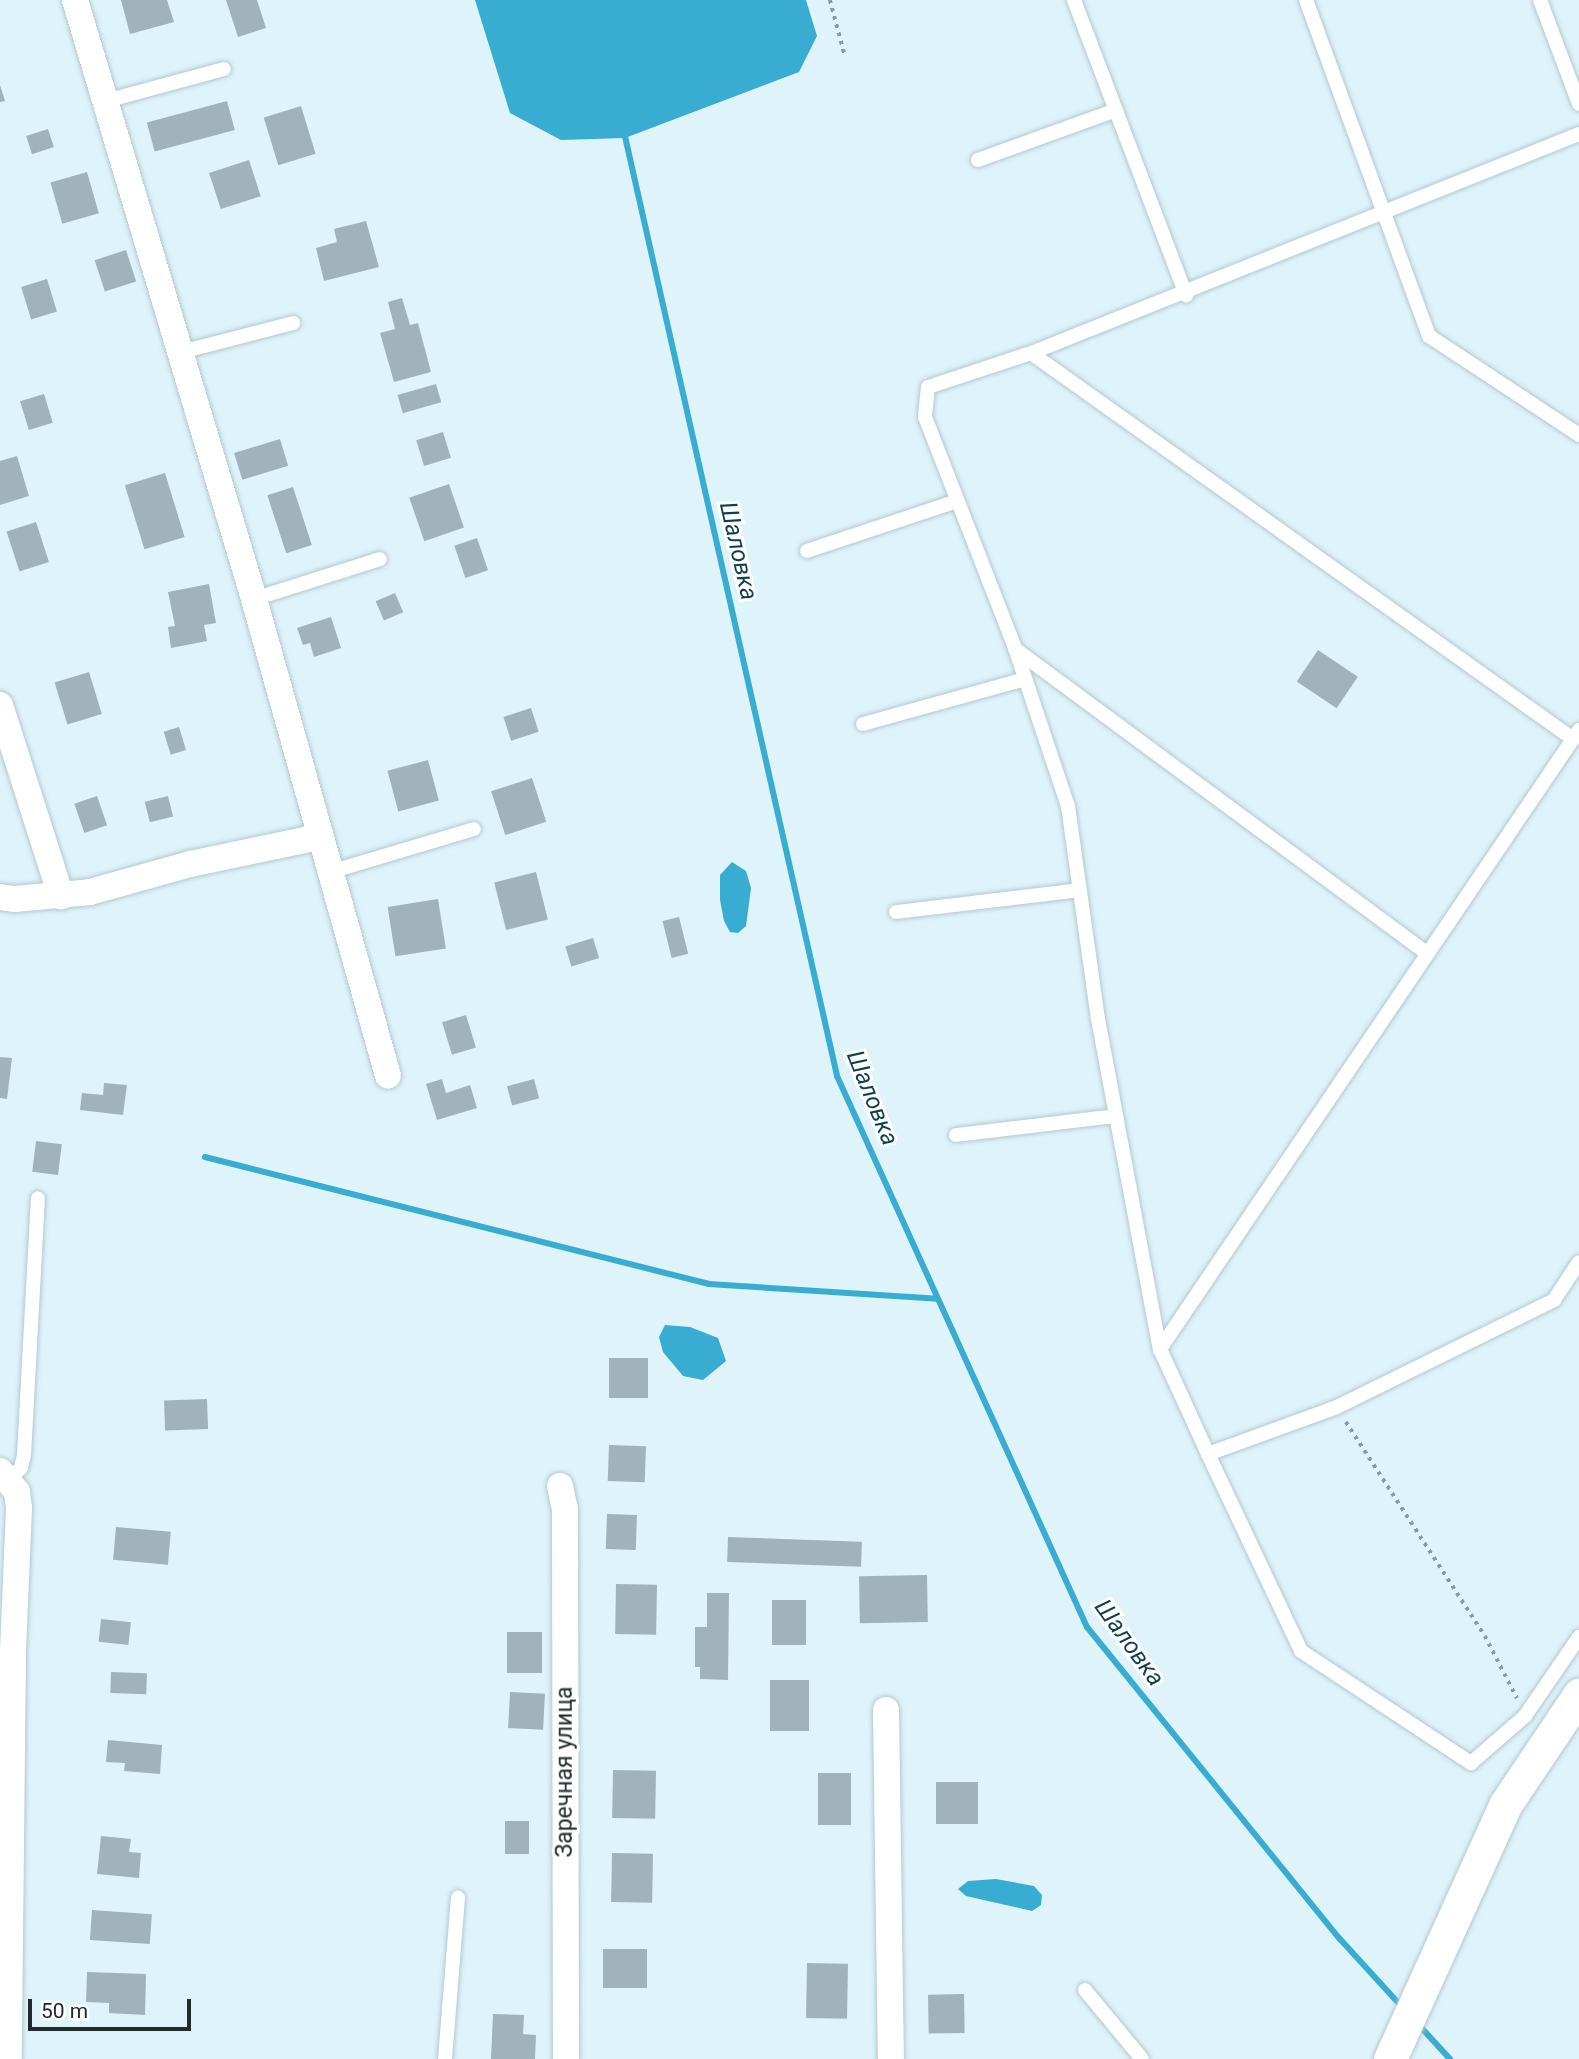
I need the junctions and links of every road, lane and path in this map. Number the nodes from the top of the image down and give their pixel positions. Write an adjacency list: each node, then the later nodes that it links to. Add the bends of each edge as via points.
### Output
1 (75, 0): 8 (street)
2 (830, 0): 6 (path)
3 (1074, 0): 10 (lane)
4 (1306, 0): 13 (lane)
5 (1540, 0): 9 (lane)
6 (845, 56)
7 (223, 69): 8 (lane)
8 (106, 101): 16 (street)
9 (1579, 104)
10 (1116, 110): 12 (lane); 14 (lane)
11 (1579, 134): 13 (lane)
12 (978, 160)
13 (1387, 213): 14 (lane); 18 (lane, via 1429,336)
14 (1186, 295): 17 (lane)
15 (293, 323): 16 (lane)
16 (181, 352): 22 (street)
17 (1031, 353): 19 (lane, via 929,387 925,417); 27 (lane)
18 (1579, 435)
19 (957, 501): 20 (lane); 23 (lane)
20 (807, 551)
21 (380, 559): 22 (lane)
22 (254, 599): 29 (street)
23 (1015, 648): 24 (lane); 35 (lane)
24 (1025, 680): 26 (lane); 31 (lane, via 1068,806)
25 (0, 705): 32 (street)
26 (863, 724)
27 (1576, 734): 35 (lane)
28 (474, 829): 30 (lane)
29 (319, 837): 30 (street); 32 (street)
30 (330, 873): 36 (street)
31 (1080, 890): 34 (lane); 37 (lane)
32 (61, 896): 33 (street)
33 (0, 897)
34 (896, 912)
35 (1428, 954): 41 (lane)
36 (388, 1076)
37 (1116, 1116): 38 (lane); 41 (lane)
38 (956, 1135)
39 (38, 1198): 44 (lane, via 24,1455 21,1468)
40 (1579, 1262): 42 (lane, via 1554,1300)
41 (1160, 1349): 43 (lane)
42 (1337, 1408): 43 (lane); 49 (path, via 1485,1636)
43 (1208, 1454): 49 (lane, via 1301,1651 1471,1763)
44 (5, 1475): 53 (street, via 19,1508)
45 (560, 1486): 55 (street, Заречная улица, via 565,1509)
46 (1579, 1637): 49 (lane)
47 (1579, 1695): 49 (street)
48 (886, 1710): 56 (street)
49 (1537, 1727): 52 (street)
50 (458, 1898): 54 (lane)
51 (1085, 1990): 57 (lane)
52 (1396, 2047)
53 (9, 2059)
54 (445, 2059)
55 (566, 2059)
56 (891, 2059)
57 (1142, 2059)

